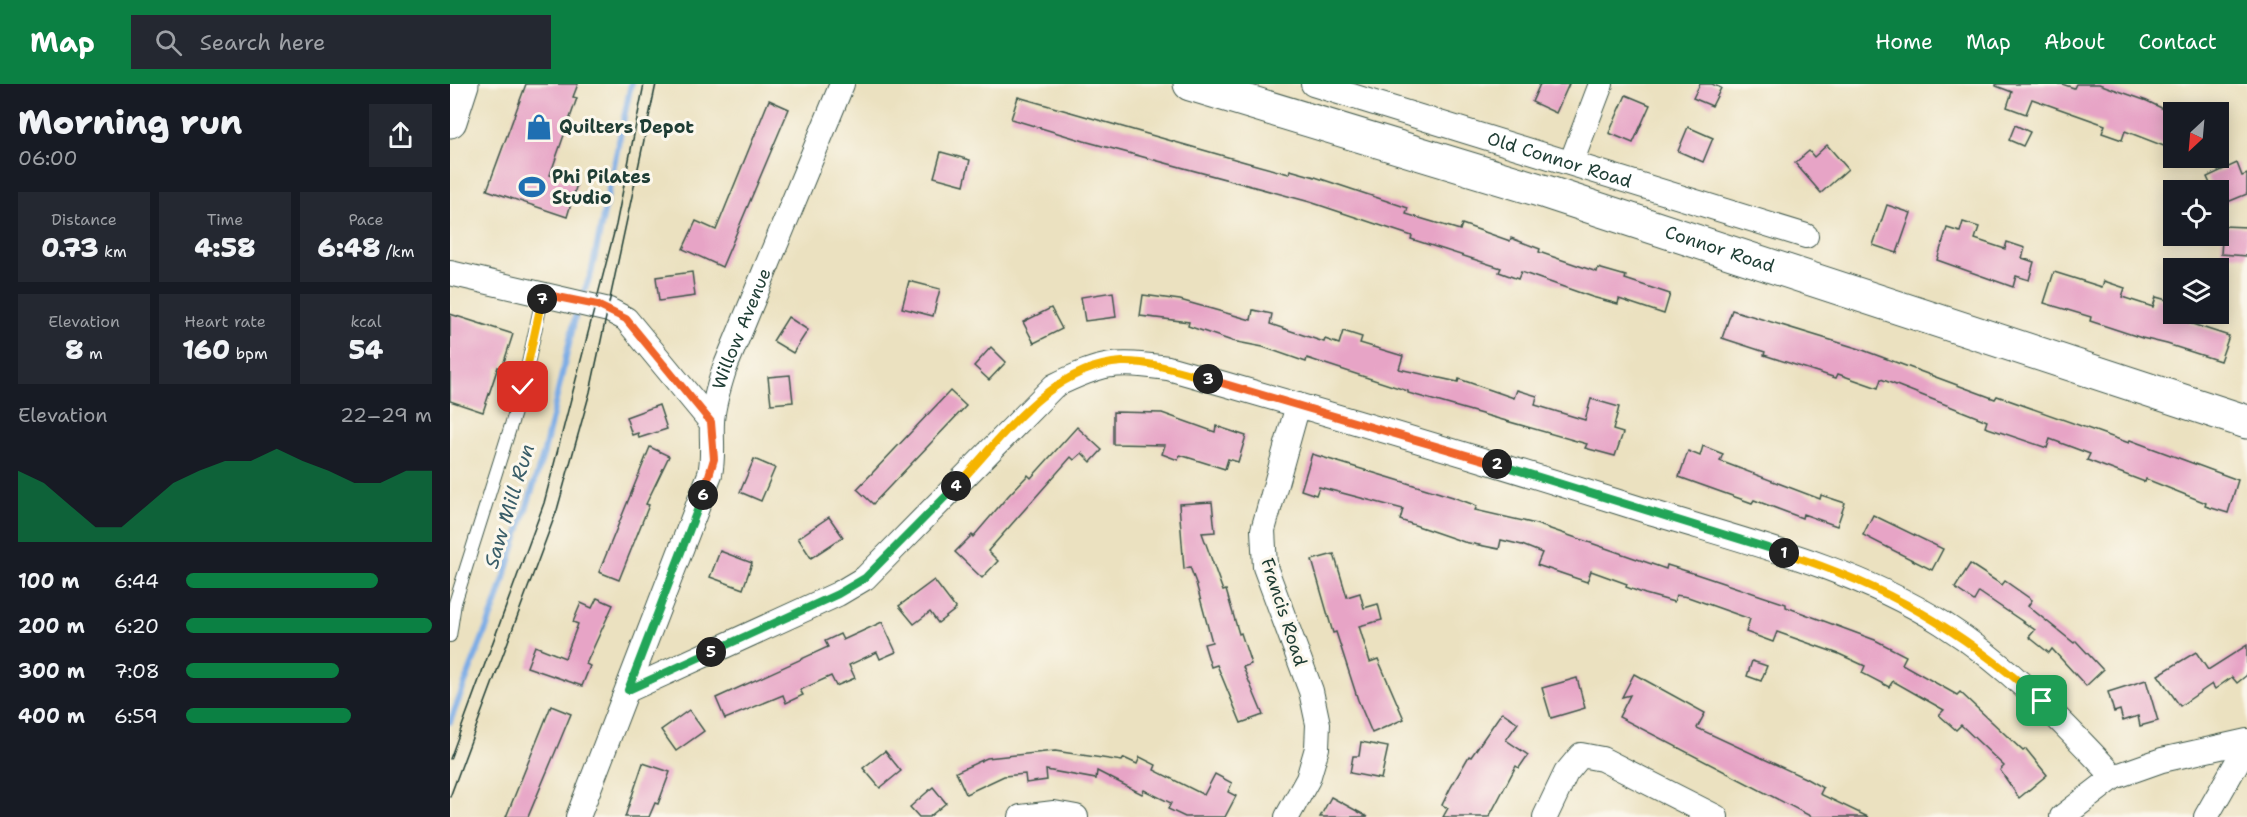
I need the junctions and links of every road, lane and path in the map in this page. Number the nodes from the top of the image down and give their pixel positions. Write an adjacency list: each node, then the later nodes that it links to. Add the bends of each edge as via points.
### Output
1 (462, 84): 6 (main road)
2 (842, 84): 12 (street, Willow Avenue, via 724,370)
3 (1190, 84): 13 (main road, Connor Road, via 1546,192)
4 (1313, 84): 7 (street, Old Connor Road)
5 (1601, 84): 7 (street)
6 (450, 121)
7 (1571, 163): 8 (street, Old Connor Road)
8 (1806, 236)
9 (450, 273): 10 (street)
10 (543, 294): 12 (street, via 576,300 626,319); 14 (lane, via 523,387 455,603)
11 (1298, 405): 15 (street, via 1168,368 1123,362 1090,369 1054,386 865,578); 18 (street, via 1782,553 1876,587 1941,622 1998,662 2042,701); 22 (street, Francis Road, via 1263,530 1265,567 1311,691 1318,724 1317,747 1308,779)
12 (711, 422): 15 (street, Willow Avenue, via 714,459 710,474)
13 (2247, 422)
14 (450, 636)
15 (628, 690): 19 (street, Willow Avenue)
16 (2247, 741): 18 (street, via 2162,760)
17 (2247, 745): 26 (street)
18 (2114, 777): 25 (street)
19 (578, 817)
20 (1021, 817): 21 (street, via 1054,813)
21 (1076, 817)
22 (1287, 817)
23 (1545, 817): 24 (street, via 1566,773 1581,756 1602,759)
24 (1716, 817)
25 (2062, 817)
26 (2206, 817)

